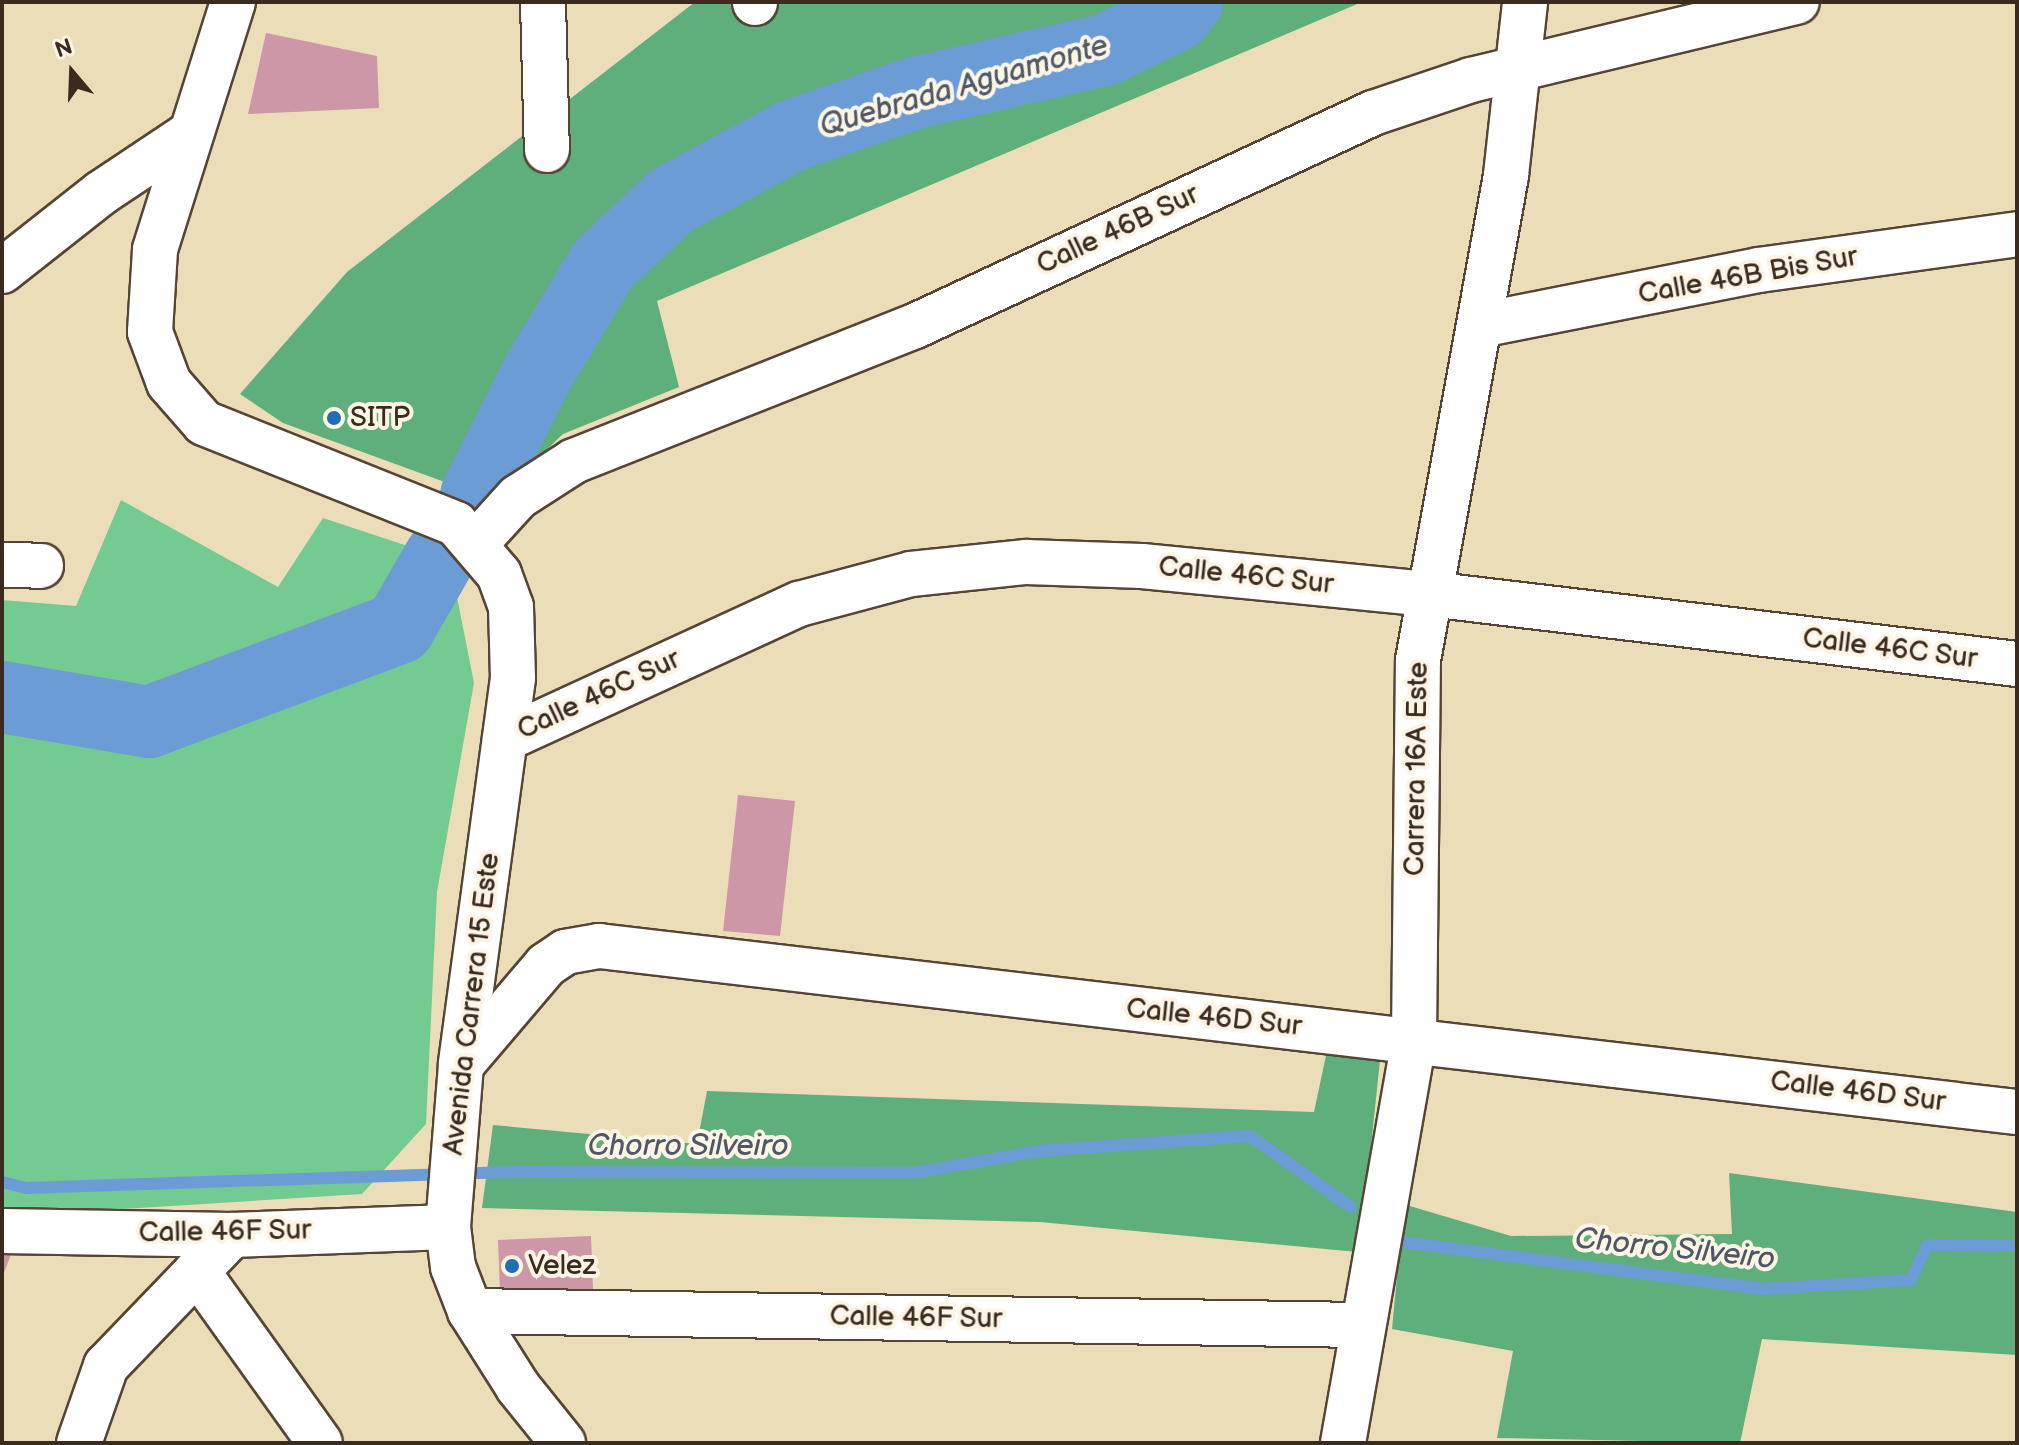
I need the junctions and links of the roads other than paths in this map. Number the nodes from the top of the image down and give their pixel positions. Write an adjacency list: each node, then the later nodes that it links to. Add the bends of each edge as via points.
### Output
1 (233, 2): 6 (street, Avenida Carrera 15 Este)
2 (543, 2): 7 (street)
3 (1525, 2): 5 (street, Carrera 16A Este)
4 (1797, 2): 5 (street, Calle 46B Sur)
5 (1521, 67): 10 (street, Carrera 16A Este); 11 (street, Calle 46B Sur, via 1422,95 1337,128 915,326 574,461 518,497)
6 (188, 135): 9 (street, via 101,193); 11 (street, Avenida Carrera 15 Este, via 155,250 148,306 158,358 184,404 230,436 437,513)
7 (547, 150)
8 (2017, 234): 10 (street, Calle 46B Bis Sur, via 1759,270)
9 (2, 271)
10 (1481, 325): 12 (street, Carrera 16A Este)
11 (477, 542): 14 (street, Avenida Carrera 15 Este, via 499,574 511,607 515,640)
12 (1429, 594): 13 (street, Calle 46C Sur); 14 (street, Calle 46C Sur, via 1084,562 1026,562 911,574 799,604); 15 (street, Carrera 16A Este, via 1414,701)
13 (2017, 664)
14 (505, 739): 16 (street, Avenida Carrera 15 Este)
15 (1414, 1039): 16 (street, Calle 46D Sur, via 958,991 599,946 565,952 546,965); 17 (street, Calle 46D Sur); 23 (street, Carrera 16A Este)
16 (461, 1065): 18 (street, Avenida Carrera 15 Este)
17 (2017, 1112)
18 (448, 1214): 20 (street, Calle 46F Sur); 22 (street, Avenida Carrera 15 Este, via 453,1267)
19 (2, 1231): 20 (street, Calle 46F Sur)
20 (232, 1235): 21 (street)
21 (197, 1271): 24 (street, via 106,1366); 25 (street)
22 (470, 1311): 23 (street, Calle 46F Sur); 26 (street, Avenida Carrera 15 Este, via 518,1387)
23 (1362, 1325): 27 (street, Carrera 16A Este)
24 (79, 1443)
25 (320, 1443)
26 (563, 1443)
27 (1343, 1443)

